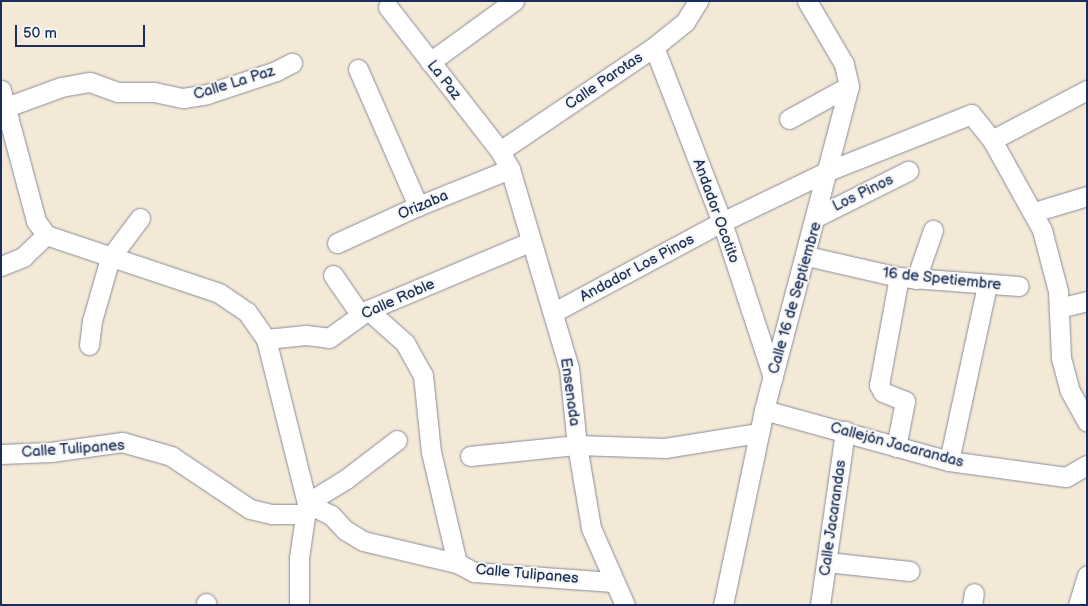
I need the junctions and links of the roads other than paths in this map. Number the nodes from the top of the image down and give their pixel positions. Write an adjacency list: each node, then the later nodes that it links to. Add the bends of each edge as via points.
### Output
1 (514, 1): 6 (street)
2 (698, 1): 5 (street, Calle Parotas, via 684,22)
3 (807, 1): 9 (street, Calle 16 de Septiembre, via 844,64)
4 (388, 7): 6 (street, La Paz)
5 (654, 47): 15 (street, Calle Parotas); 24 (street, Andador Ocotito)
6 (430, 62): 15 (street, La Paz)
7 (292, 63): 12 (street, Calle La Paz, via 276,72 191,97 118,92 90,82 61,87)
8 (358, 69): 20 (street)
9 (849, 86): 13 (street); 17 (street, Calle 16 de Septiembre)
10 (1, 90): 12 (street)
11 (1087, 90): 14 (street)
12 (3, 109): 26 (street, via 36,221)
13 (790, 119)
14 (992, 140): 17 (street, Andador Los Pinos, via 971,114 964,115); 21 (street)
15 (500, 151): 16 (street, Ensenada)
16 (510, 169): 20 (street, Orizaba); 27 (street, Ensenada)
17 (828, 171): 22 (street, Calle 16 de Septiembre); 24 (street, Andador Los Pinos)
18 (908, 171): 22 (street, Los Pinos)
19 (1087, 196): 21 (street)
20 (418, 206): 28 (street, Orizaba)
21 (1034, 212): 37 (street, via 1052,261)
22 (818, 216): 29 (street, Calle 16 de Septiembre)
23 (140, 218): 30 (street)
24 (722, 222): 39 (street, Andador Los Pinos); 42 (street, Andador Ocotito)
25 (933, 230): 33 (street)
26 (46, 235): 30 (street); 31 (street, via 23,257)
27 (530, 242): 38 (street, Calle Roble); 39 (street, Ensenada)
28 (337, 243)
29 (807, 256): 33 (street, 16 de Spetiembre); 42 (street, Calle 16 de Septiembre)
30 (110, 258): 40 (street, via 180,277 219,292 247,312); 41 (street, via 92,321)
31 (1, 266)
32 (333, 275): 38 (street)
33 (907, 278): 34 (street, 16 de Spetiembre); 49 (street, via 879,385 883,392 905,401)
34 (987, 286): 35 (street, 16 de Spetiembre); 52 (street)
35 (1019, 286)
36 (1087, 301): 37 (street)
37 (1059, 308): 44 (street, via 1061,358 1070,391)
38 (364, 312): 40 (street, Calle Roble, via 328,338 306,335); 56 (street, via 405,343 423,375 431,452)
39 (554, 312): 48 (street, Ensenada, via 569,368)
40 (266, 339): 54 (street)
41 (89, 345)
42 (773, 377): 43 (street, Calle 16 de Septiembre)
43 (764, 410): 45 (street, Callejón Jacarandas); 46 (street, Calle 16 de Septiembre)
44 (1085, 417)
45 (845, 431): 49 (street, Callejón Jacarandas); 55 (street, Calle Jacarandas)
46 (759, 433): 48 (street, via 665,448); 62 (street, Calle 16 de Septiembre)
47 (397, 440): 54 (street)
48 (577, 445): 51 (street); 59 (street, Ensenada, via 591,528)
49 (896, 447): 52 (street, Callejón Jacarandas)
50 (1, 454): 54 (street, Calle Tulipanes, via 51,452 122,442 170,456 250,509 272,514)
51 (470, 456)
52 (949, 461): 53 (street, Callejón Jacarandas, via 1066,477)
53 (1087, 465)
54 (307, 508): 56 (street, Calle Tulipanes, via 327,512 362,541); 60 (street, via 299,558)
55 (827, 562): 57 (street); 63 (street, Calle Jacarandas)
56 (456, 563): 59 (street, Calle Tulipanes, via 474,572)
57 (910, 571)
58 (1087, 575): 64 (street)
59 (613, 582): 61 (street, Ensenada)
60 (299, 605)
61 (625, 605)
62 (723, 605)
63 (820, 605)
64 (1078, 605)

